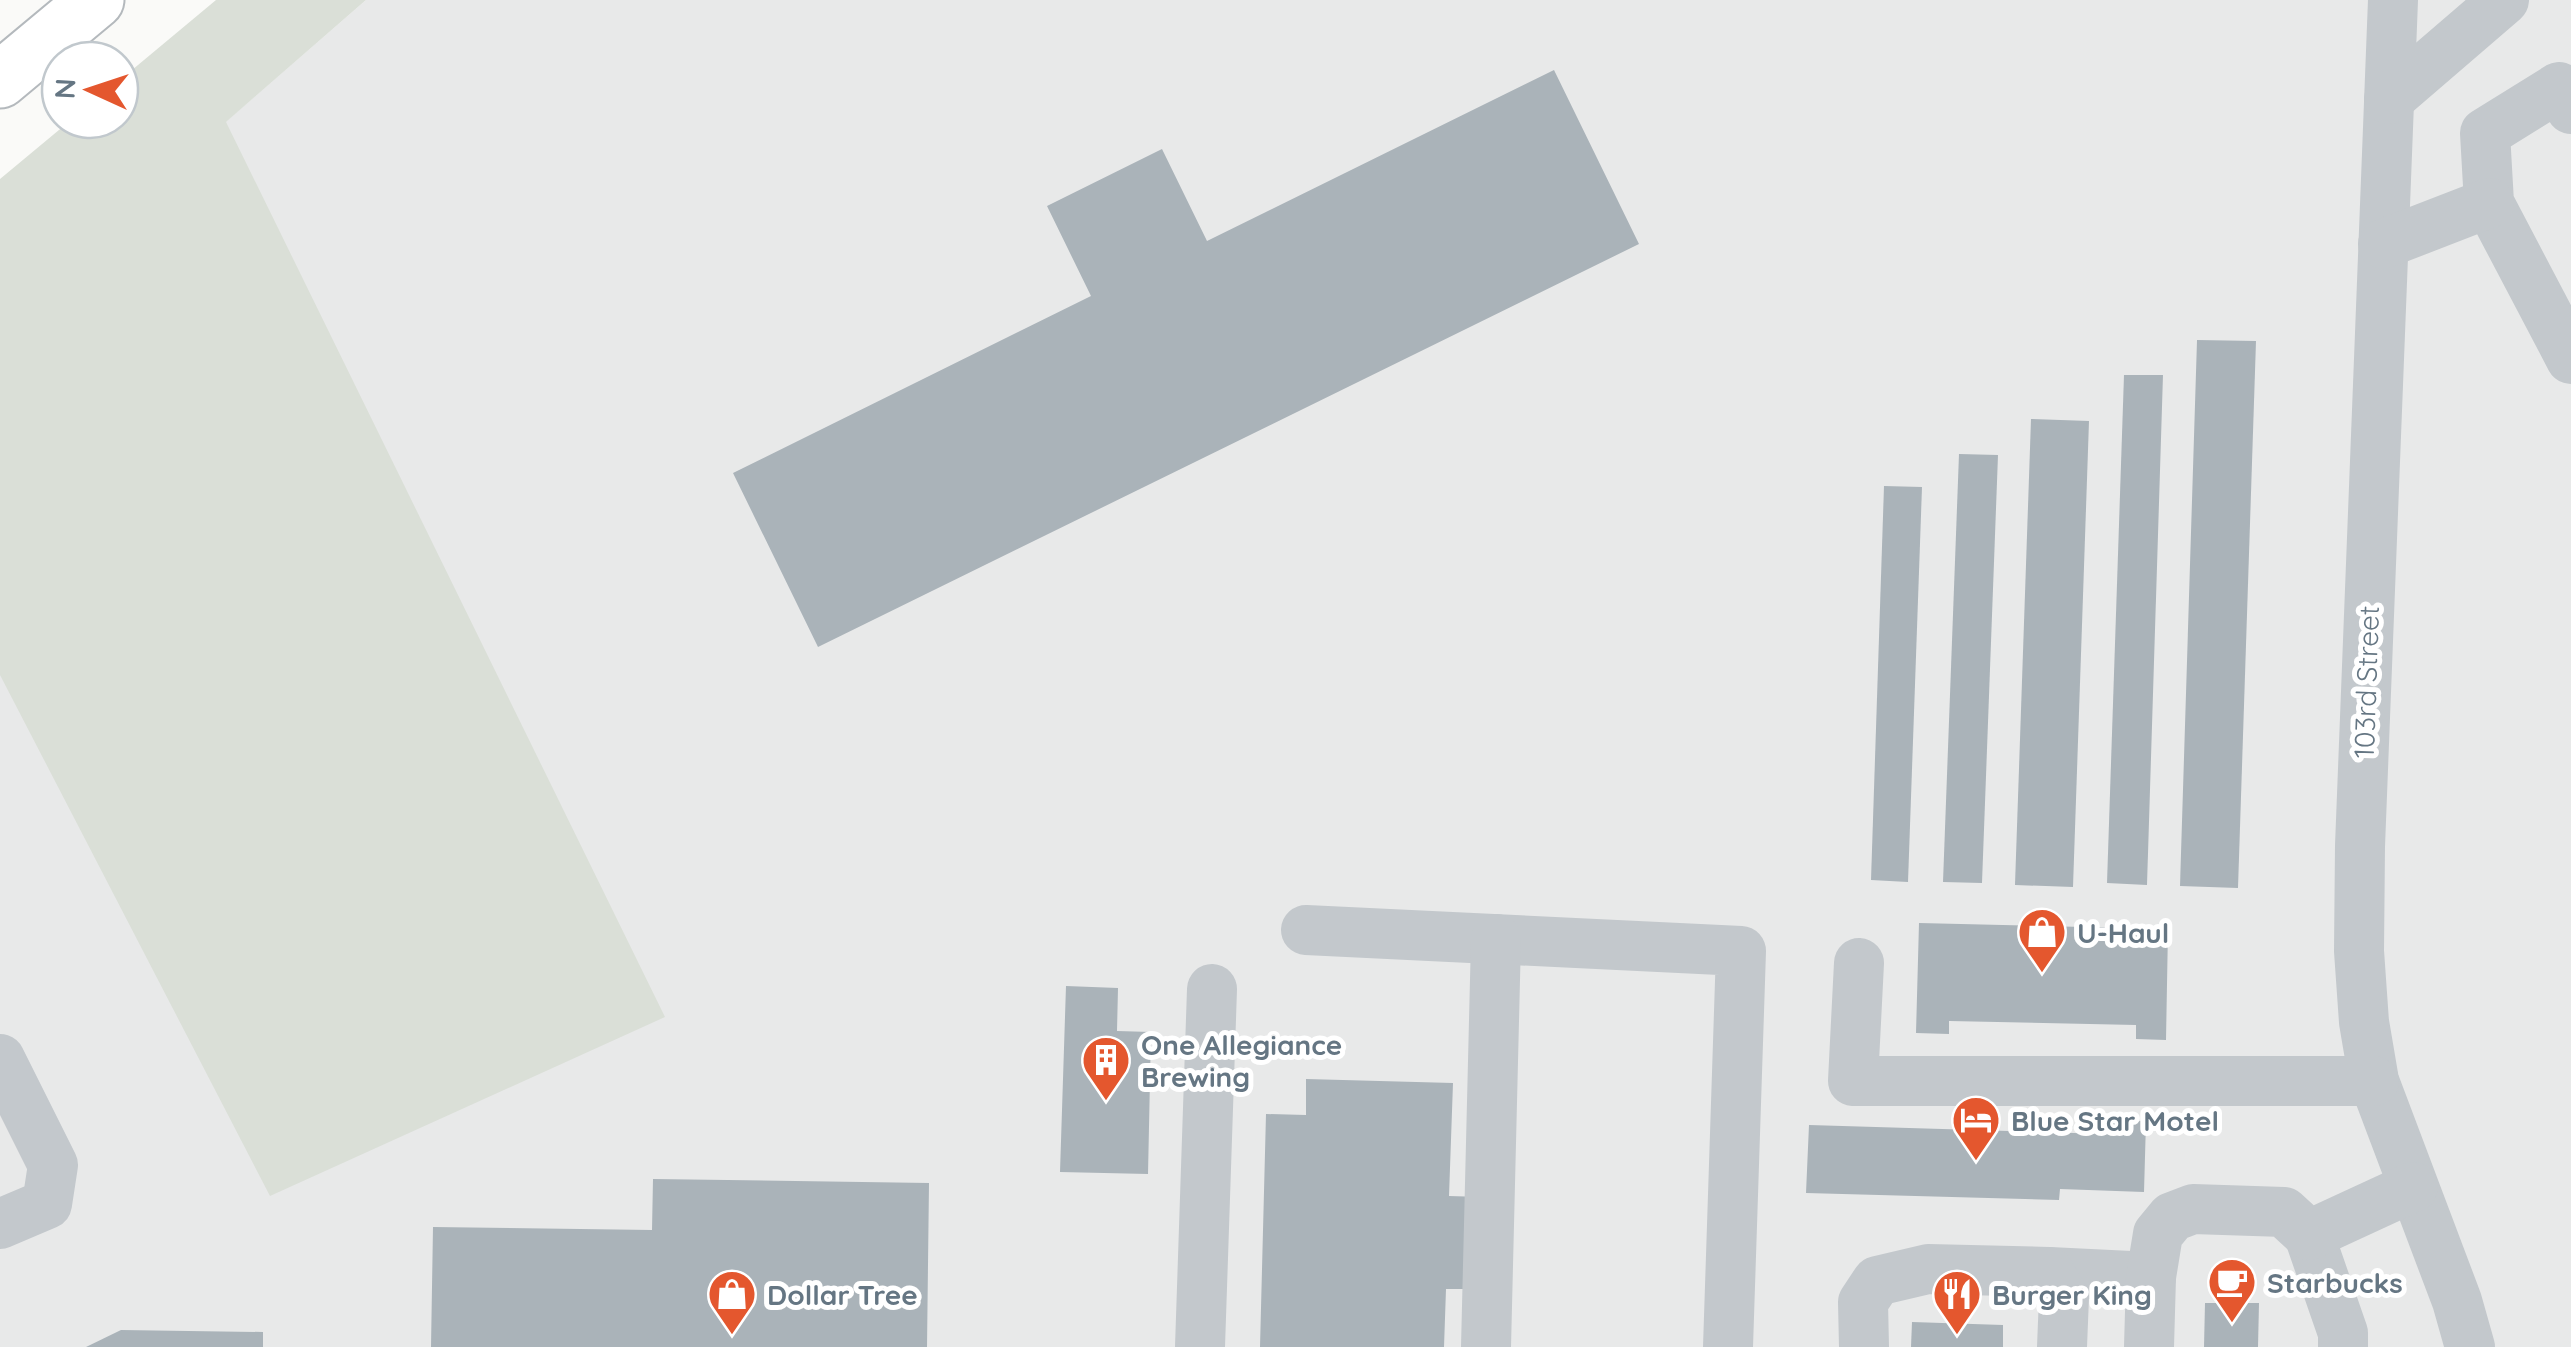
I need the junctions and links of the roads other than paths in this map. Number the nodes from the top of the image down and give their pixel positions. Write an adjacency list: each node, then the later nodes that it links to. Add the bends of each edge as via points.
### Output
1 (96, 0): 4 (highway)
2 (2393, 0): 5 (street, 103rd Street)
3 (2504, 0): 5 (street)
4 (0, 80)
5 (2390, 100): 8 (street, 103rd Street)
6 (2571, 109): 7 (street, via 2559,86 2484,133)
7 (2490, 204): 8 (street); 9 (street)
8 (2383, 244): 15 (street, 103rd Street, via 2360,846 2359,952)
9 (2571, 359)
10 (1306, 930): 11 (street)
11 (1496, 939): 22 (street); 23 (street, via 1741,950)
12 (1859, 963): 15 (street, via 1853,1081)
13 (1212, 989): 21 (street)
14 (0, 1059): 17 (street, via 53,1165 47,1204)
15 (2374, 1081): 16 (street, 103rd Street)
16 (2413, 1187): 18 (street); 28 (street, 103rd Street)
17 (0, 1224)
18 (2309, 1235): 20 (street, via 2284,1212 2193,1209 2172,1217 2158,1234); 27 (street)
19 (2049, 1272): 20 (street); 24 (street, via 1928,1268 1877,1280 1863,1302); 25 (street, via 2064,1297)
20 (2151, 1277): 26 (street)
21 (1200, 1347)
22 (1486, 1347)
23 (1728, 1347)
24 (1864, 1347)
25 (2062, 1347)
26 (2150, 1347)
27 (2343, 1347)
28 (2470, 1347)

